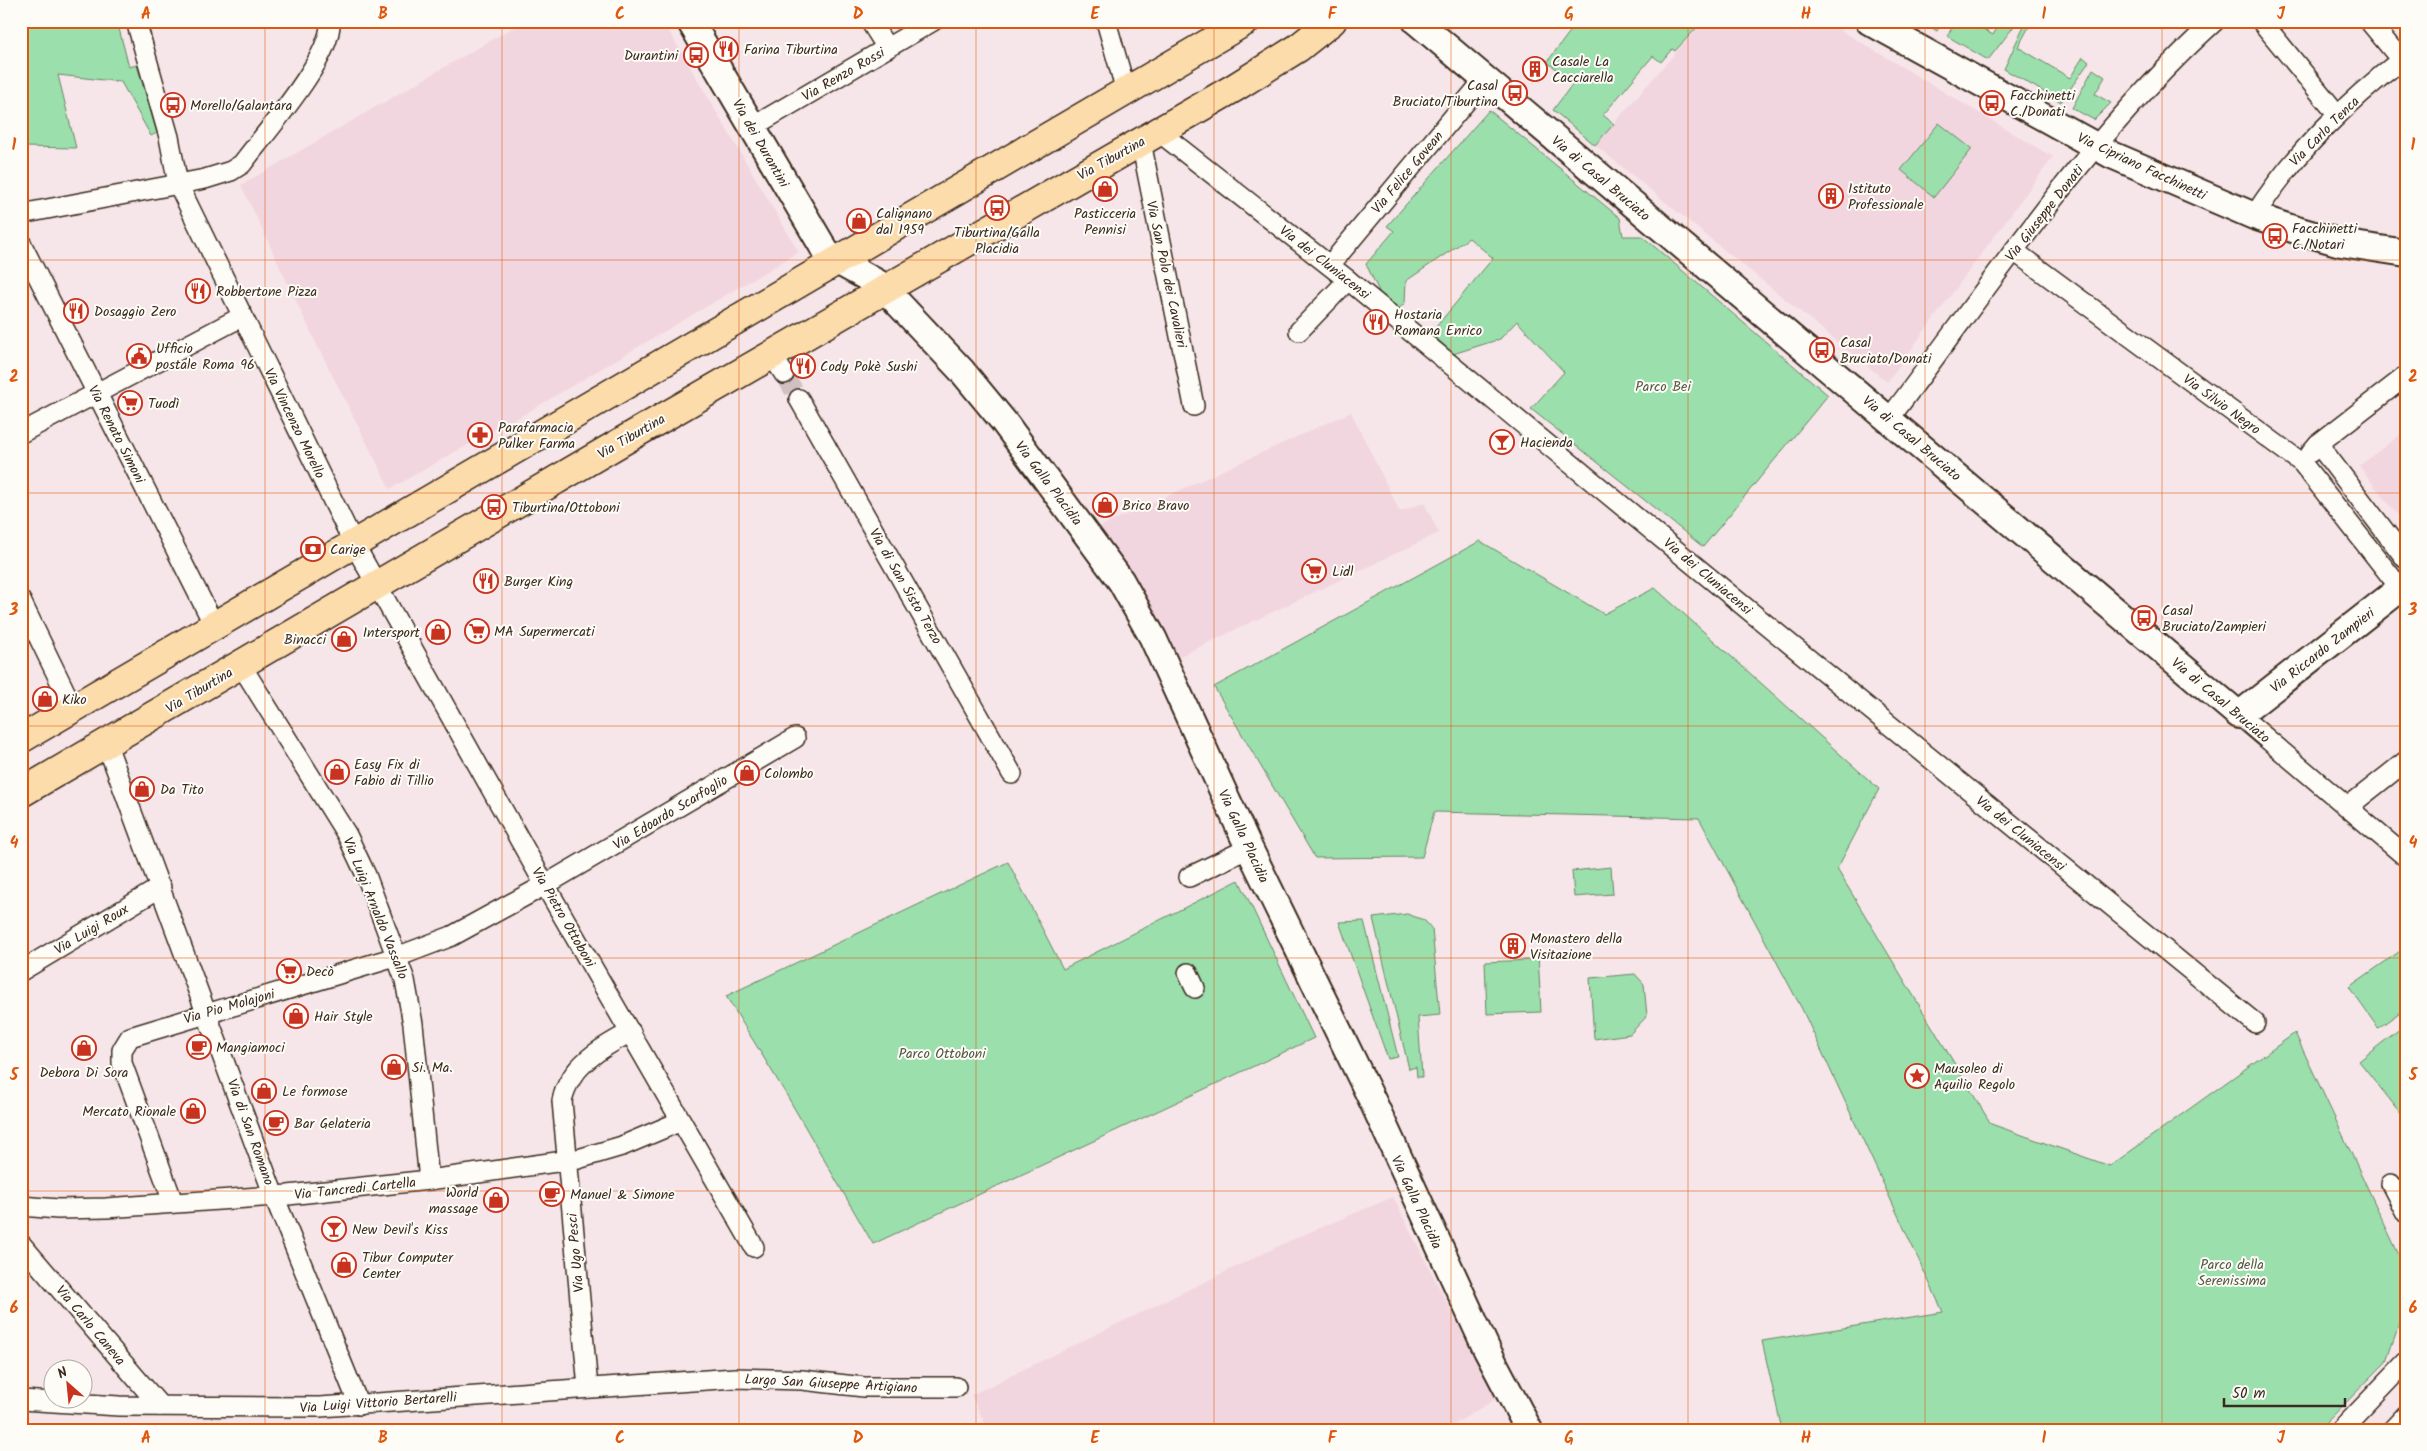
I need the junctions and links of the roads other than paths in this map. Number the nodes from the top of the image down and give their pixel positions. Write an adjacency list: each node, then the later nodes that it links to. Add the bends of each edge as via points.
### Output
1 (136, 21): 22 (street, Via Vincenzo Morello, via 169,136)
2 (330, 21): 22 (street, via 331,31 317,64 242,164 224,174)
3 (690, 21): 19 (street, Via dei Durantini)
4 (870, 21): 14 (street)
5 (933, 21): 14 (street, Via Renzo Rossi)
6 (1106, 21): 17 (street)
7 (1246, 21): 17 (main road)
8 (1332, 21): 20 (main road, Via Tiburtina, via 1298,48)
9 (1416, 21): 16 (street, Via di Casal Bruciato)
10 (2215, 21): 21 (street, Via Giuseppe Donati, via 2187,46)
11 (2262, 21): 18 (street)
12 (2369, 21): 15 (street)
13 (1877, 23): 21 (street, Via Cipriano Facchinetti)
14 (887, 48): 19 (street, Via Renzo Rossi)
15 (2404, 61): 18 (street, Via Carlo Tenca)
16 (1484, 80): 29 (street, Via Felice Govean); 38 (street, Via di Casal Bruciato)
17 (1126, 91): 28 (main road)
18 (2337, 114): 24 (street, Via Carlo Tenca, via 2283,173)
19 (752, 127): 28 (street, Via dei Durantini, via 819,242)
20 (1150, 137): 29 (street, Via dei Cluniacensi); 31 (main road, Via Tiburtina); 37 (street, Via San Polo dei Cavalieri)
21 (2096, 148): 24 (street, Via Cipriano Facchinetti); 26 (street, Via Giuseppe Donati)
22 (178, 184): 23 (street); 32 (street, Via Vincenzo Morello)
23 (21, 214)
24 (2254, 216): 27 (street, Via Cipriano Facchinetti, via 2341,243)
25 (21, 243): 35 (street, Via Renato Simoni)
26 (2014, 251): 38 (street, Via Giuseppe Donati); 41 (street, Via Silvio Negro)
27 (2406, 253)
28 (837, 260): 31 (street); 42 (main road)
29 (1330, 265): 30 (street, Via dei Cluniacensi)
30 (1348, 280): 33 (street); 66 (street, Via dei Cluniacensi)
31 (886, 289): 44 (main road, Via Tiburtina, via 778,364); 58 (street, Via Galla Placidia, via 1004,422 1113,568 1153,638)
32 (244, 316): 35 (street); 42 (street, Via Vincenzo Morello)
33 (1299, 331)
34 (2406, 376): 40 (street)
35 (97, 393): 39 (street); 47 (street, Via Renato Simoni)
36 (799, 399): 55 (street, Via di San Sisto Terzo)
37 (1194, 406)
38 (1889, 419): 50 (street, Via di Casal Bruciato)
39 (21, 433)
40 (2318, 444): 41 (street); 43 (street)
41 (2302, 463): 45 (street, Via Silvio Negro)
42 (354, 544): 44 (street); 47 (main road)
43 (2406, 559)
44 (377, 586): 48 (main road, Via Tiburtina); 61 (street, Via Pietro Ottoboni)
45 (2403, 586): 50 (street, Via Riccardo Zampieri)
46 (21, 601): 49 (street)
47 (214, 624): 49 (main road)
48 (241, 665): 53 (main road, Via Tiburtina); 63 (street, Via Luigi Arnaldo Vassallo, via 348,835)
49 (73, 708): 52 (main road)
50 (2239, 715): 57 (street, Via di Casal Bruciato)
51 (795, 738): 61 (street, Via Edoardo Scarfoglio)
52 (21, 739)
53 (107, 745): 56 (main road, Via Tiburtina); 62 (street, Via di San Romano)
54 (2406, 761): 57 (street)
55 (1012, 774)
56 (21, 794)
57 (2349, 806): 59 (street, Via di Casal Bruciato)
58 (1249, 848): 60 (street); 86 (street, Via Galla Placidia, via 1374,1104 1487,1350)
59 (2406, 857)
60 (1189, 877)
61 (546, 885): 63 (street, Via Pio Molajoni, via 467,929); 67 (street, Via Pietro Ottoboni)
62 (161, 887): 64 (street, Via Luigi Roux); 65 (street, Via di San Romano)
63 (395, 957): 65 (street, Via Pio Molajoni); 70 (street, Via Luigi Arnaldo Vassallo, via 405,980 412,1017)
64 (21, 972)
65 (208, 1012): 72 (street, Via di San Romano); 73 (street, Via Pio Molajoni, via 135,1034 126,1041 121,1054)
66 (2255, 1024)
67 (631, 1032): 68 (street, Via Pietro Ottoboni); 69 (street, Via Ugo Pesci, via 587,1060 566,1086 561,1107)
68 (681, 1121): 69 (street, Via Tancredi Cartella, via 622,1146); 77 (street, Via Pietro Ottoboni)
69 (567, 1161): 70 (street, Via Tancredi Cartella); 81 (street, Via Ugo Pesci)
70 (429, 1180): 72 (street, Via Tancredi Cartella)
71 (2392, 1184): 75 (street)
72 (274, 1196): 73 (street, Via Tancredi Cartella); 83 (street, Via di San Romano)
73 (173, 1202): 74 (street, Via Tancredi Cartella, via 79,1210)
74 (21, 1206)
75 (2406, 1213)
76 (21, 1244): 84 (street, Via Carlo Caneva)
77 (754, 1247)
78 (2406, 1362): 87 (street)
79 (735, 1378): 80 (street, Largo San Giuseppe Artigiano, via 802,1380 864,1387); 81 (street, Via Luigi Vittorio Bertarelli)
80 (956, 1387)
81 (588, 1388): 83 (street, Via Luigi Vittorio Bertarelli)
82 (21, 1400): 84 (street, Via Luigi Vittorio Bertarelli, via 74,1405)
83 (359, 1405): 84 (street, Via Luigi Vittorio Bertarelli, via 295,1408)
84 (160, 1406)
85 (2406, 1415): 88 (street)
86 (1529, 1430)
87 (2341, 1430)
88 (2392, 1430)

